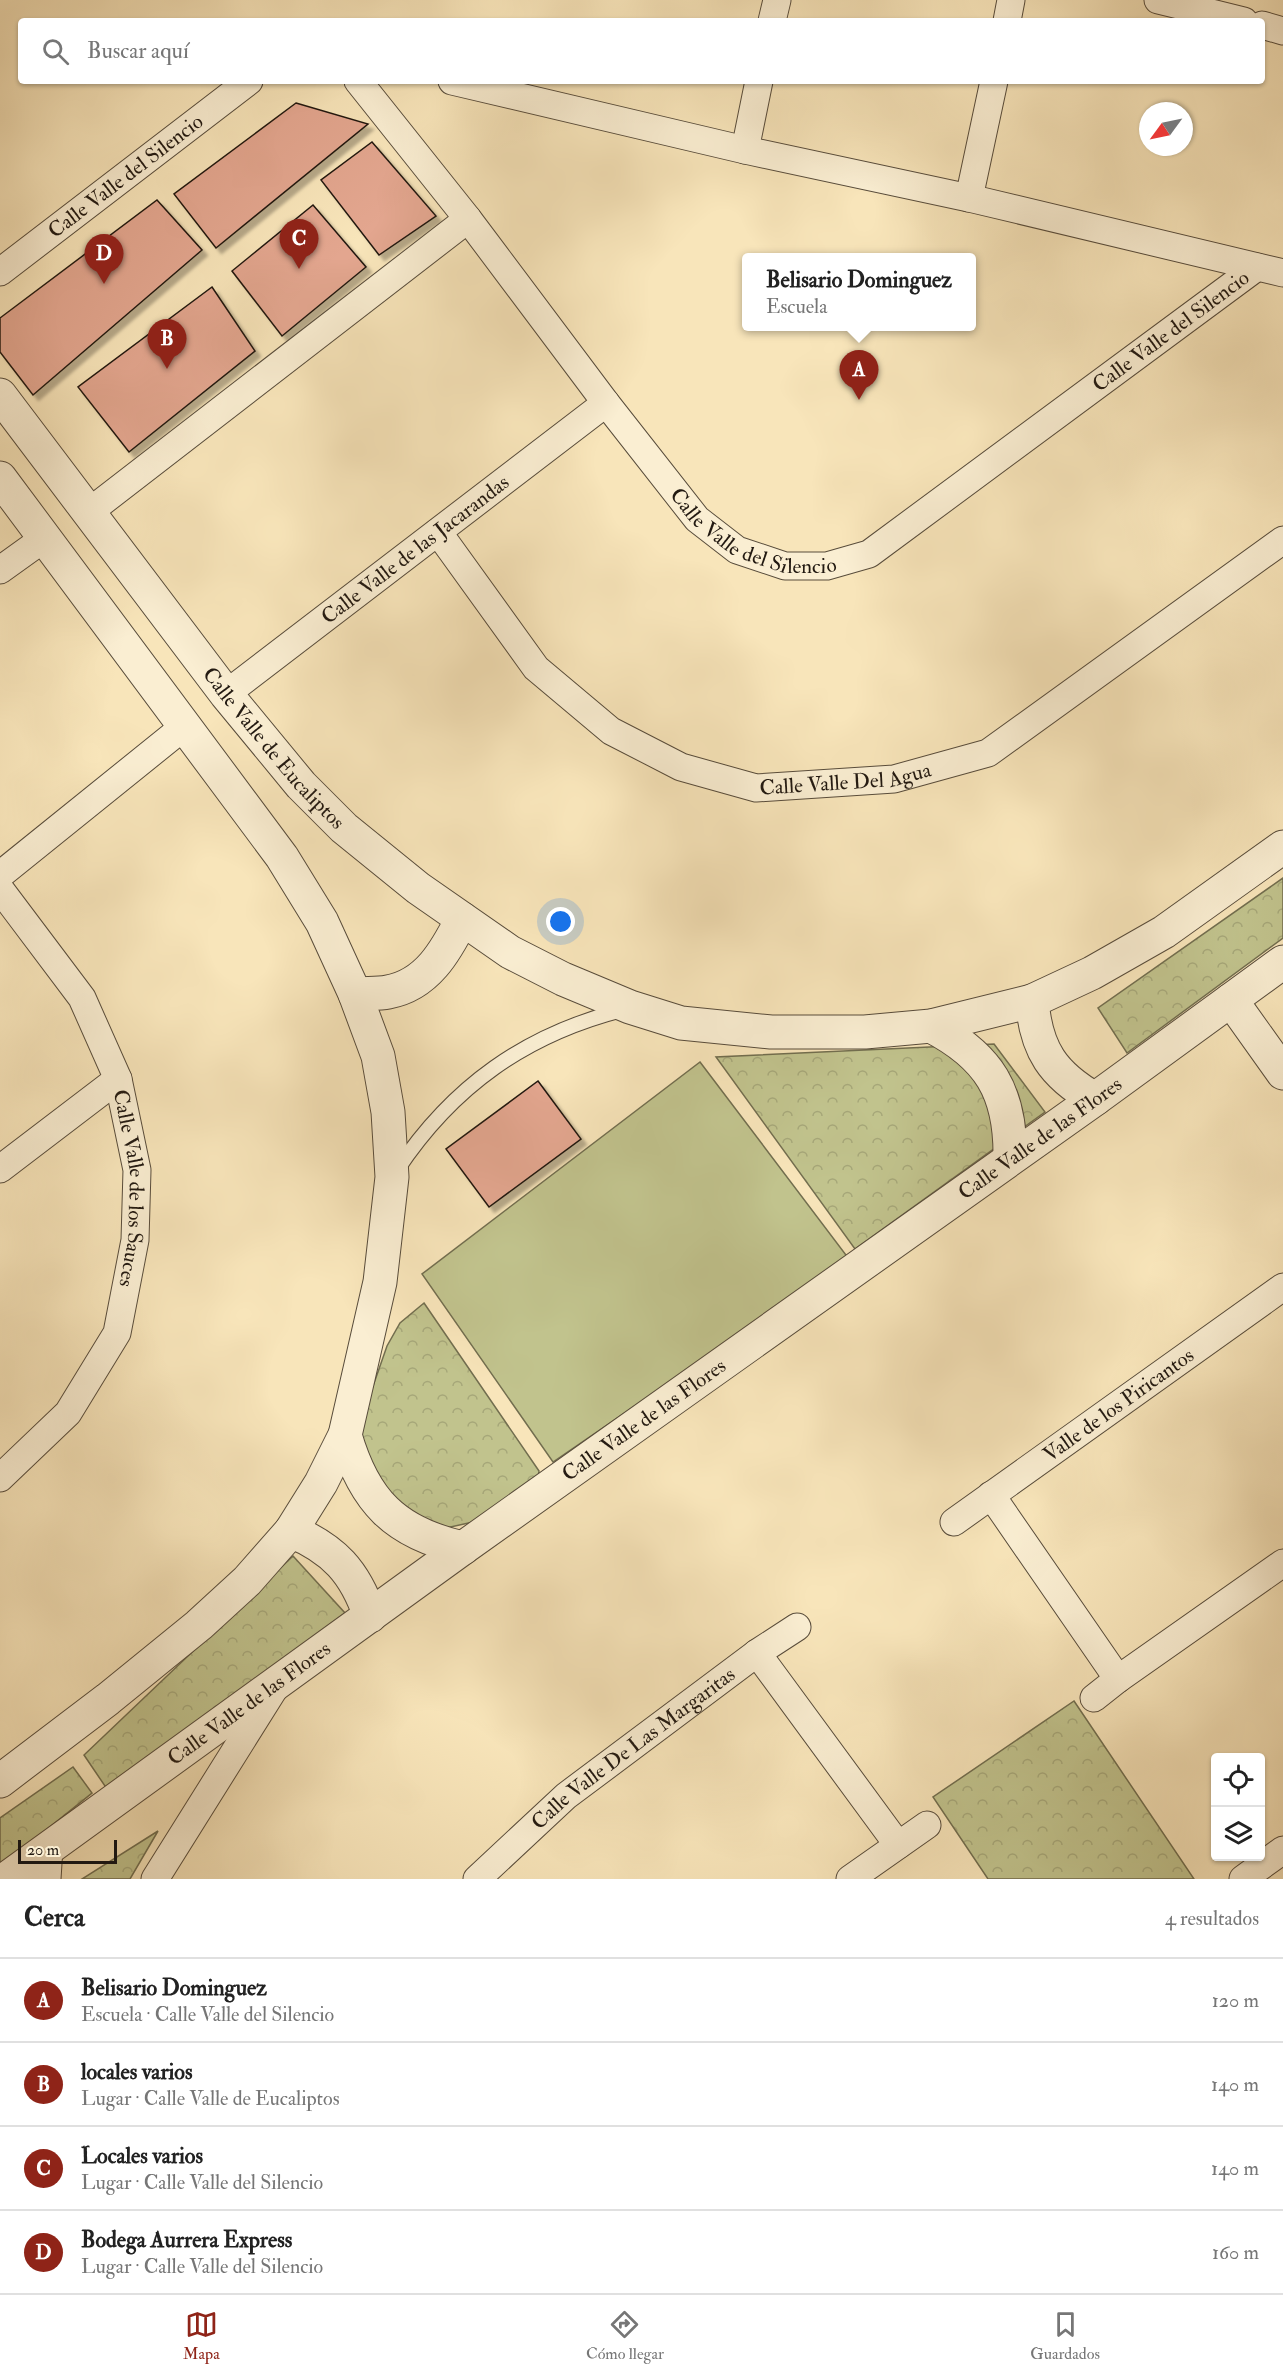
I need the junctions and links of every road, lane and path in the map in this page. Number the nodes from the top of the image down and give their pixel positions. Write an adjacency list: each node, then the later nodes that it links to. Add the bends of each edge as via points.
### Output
1 (777, 0): 4 (street)
2 (1011, 0): 5 (street)
3 (1158, 0): 6 (street)
4 (773, 18)
5 (1008, 18)
6 (1232, 18)
7 (1265, 27): 8 (street)
8 (1283, 31)
9 (245, 84): 18 (street, Calle Valle del Silencio)
10 (360, 84): 16 (street, Calle Valle del Silencio)
11 (465, 84): 14 (street, Calle Valle del Silencio)
12 (758, 84): 14 (street)
13 (993, 84): 15 (street)
14 (745, 150): 15 (street, Calle Valle del Silencio)
15 (969, 198): 17 (street, Calle Valle del Silencio)
16 (468, 219): 20 (street, Calle Valle del Silencio); 22 (street)
17 (1270, 270): 20 (street, Calle Valle del Silencio, via 869,554 827,566 785,566 737,550 697,519)
18 (0, 272)
19 (0, 395): 22 (street, Calle Valle de Eucaliptos)
20 (606, 403): 23 (street, Calle Valle de las Jacarandas)
21 (0, 478): 24 (street)
22 (90, 512): 27 (street, Calle Valle de Eucaliptos)
23 (438, 532): 25 (street, Calle Valle Del Agua, via 536,668 611,731 681,767 756,788 894,779 988,753); 27 (street, Calle Valle de las Jacarandas)
24 (46, 537): 26 (street); 28 (street)
25 (1283, 540)
26 (0, 570)
27 (226, 694): 32 (street, Calle Valle de Eucaliptos, via 301,785 344,828)
28 (186, 725): 30 (street); 34 (street, via 282,857 322,921)
29 (1283, 847): 36 (street, via 1164,932)
30 (0, 875)
31 (0, 890): 40 (street, Calle Valle de los Sauces, via 82,998)
32 (462, 919): 34 (street, via 431,970 411,984 388,992); 37 (street, Calle Valle de Eucaliptos, via 510,952)
33 (1283, 962): 35 (street, Calle Valle de las Flores)
34 (355, 993): 44 (street, via 378,1056 388,1112)
35 (1231, 1000): 39 (street); 41 (street, Calle Valle de las Flores)
36 (1032, 1001): 38 (street); 41 (street, via 1034,1025 1047,1056 1074,1087)
37 (630, 1008): 38 (street, via 681,1023 760,1031 865,1032); 44 (lane, via 588,1018 549,1034 502,1061 444,1109)
38 (931, 1026): 42 (street, via 955,1039 993,1078 1005,1103 1011,1130)
39 (1283, 1073)
40 (118, 1079): 43 (street); 47 (street, Calle Valle de los Sauces, via 136,1170 135,1240 117,1333 68,1413)
41 (1095, 1099): 42 (street, Calle Valle de las Flores)
42 (1010, 1158): 51 (street, Calle Valle de las Flores)
43 (0, 1169)
44 (392, 1177): 46 (street, via 380,1282)
45 (1283, 1287): 48 (street, Valle de los Piricantos)
46 (345, 1435): 50 (street); 51 (street, via 353,1463 385,1511 434,1542)
47 (0, 1478)
48 (991, 1496): 49 (street, Valle de los Piricantos); 56 (street)
49 (954, 1522)
50 (291, 1530): 53 (street, via 333,1554 350,1572); 59 (street, via 247,1581 199,1625)
51 (463, 1548): 53 (street, Calle Valle de las Flores)
52 (1283, 1563): 56 (street)
53 (370, 1616): 57 (street, Calle Valle de las Flores)
54 (797, 1627): 55 (street, Calle Valle De Las Margaritas)
55 (758, 1653): 61 (street); 68 (street, Calle Valle De Las Margaritas, via 566,1796)
56 (1118, 1679): 58 (street)
57 (276, 1686): 62 (street, Calle Valle de las Flores); 67 (street)
58 (1094, 1698)
59 (0, 1781)
60 (927, 1825): 61 (street)
61 (898, 1845): 69 (street)
62 (49, 1847): 65 (street, Calle Valle de las Flores); 66 (street)
63 (1283, 1850): 64 (street)
64 (1256, 1875)
65 (6, 1879)
66 (47, 1879)
67 (155, 1879)
68 (477, 1879)
69 (850, 1879)

